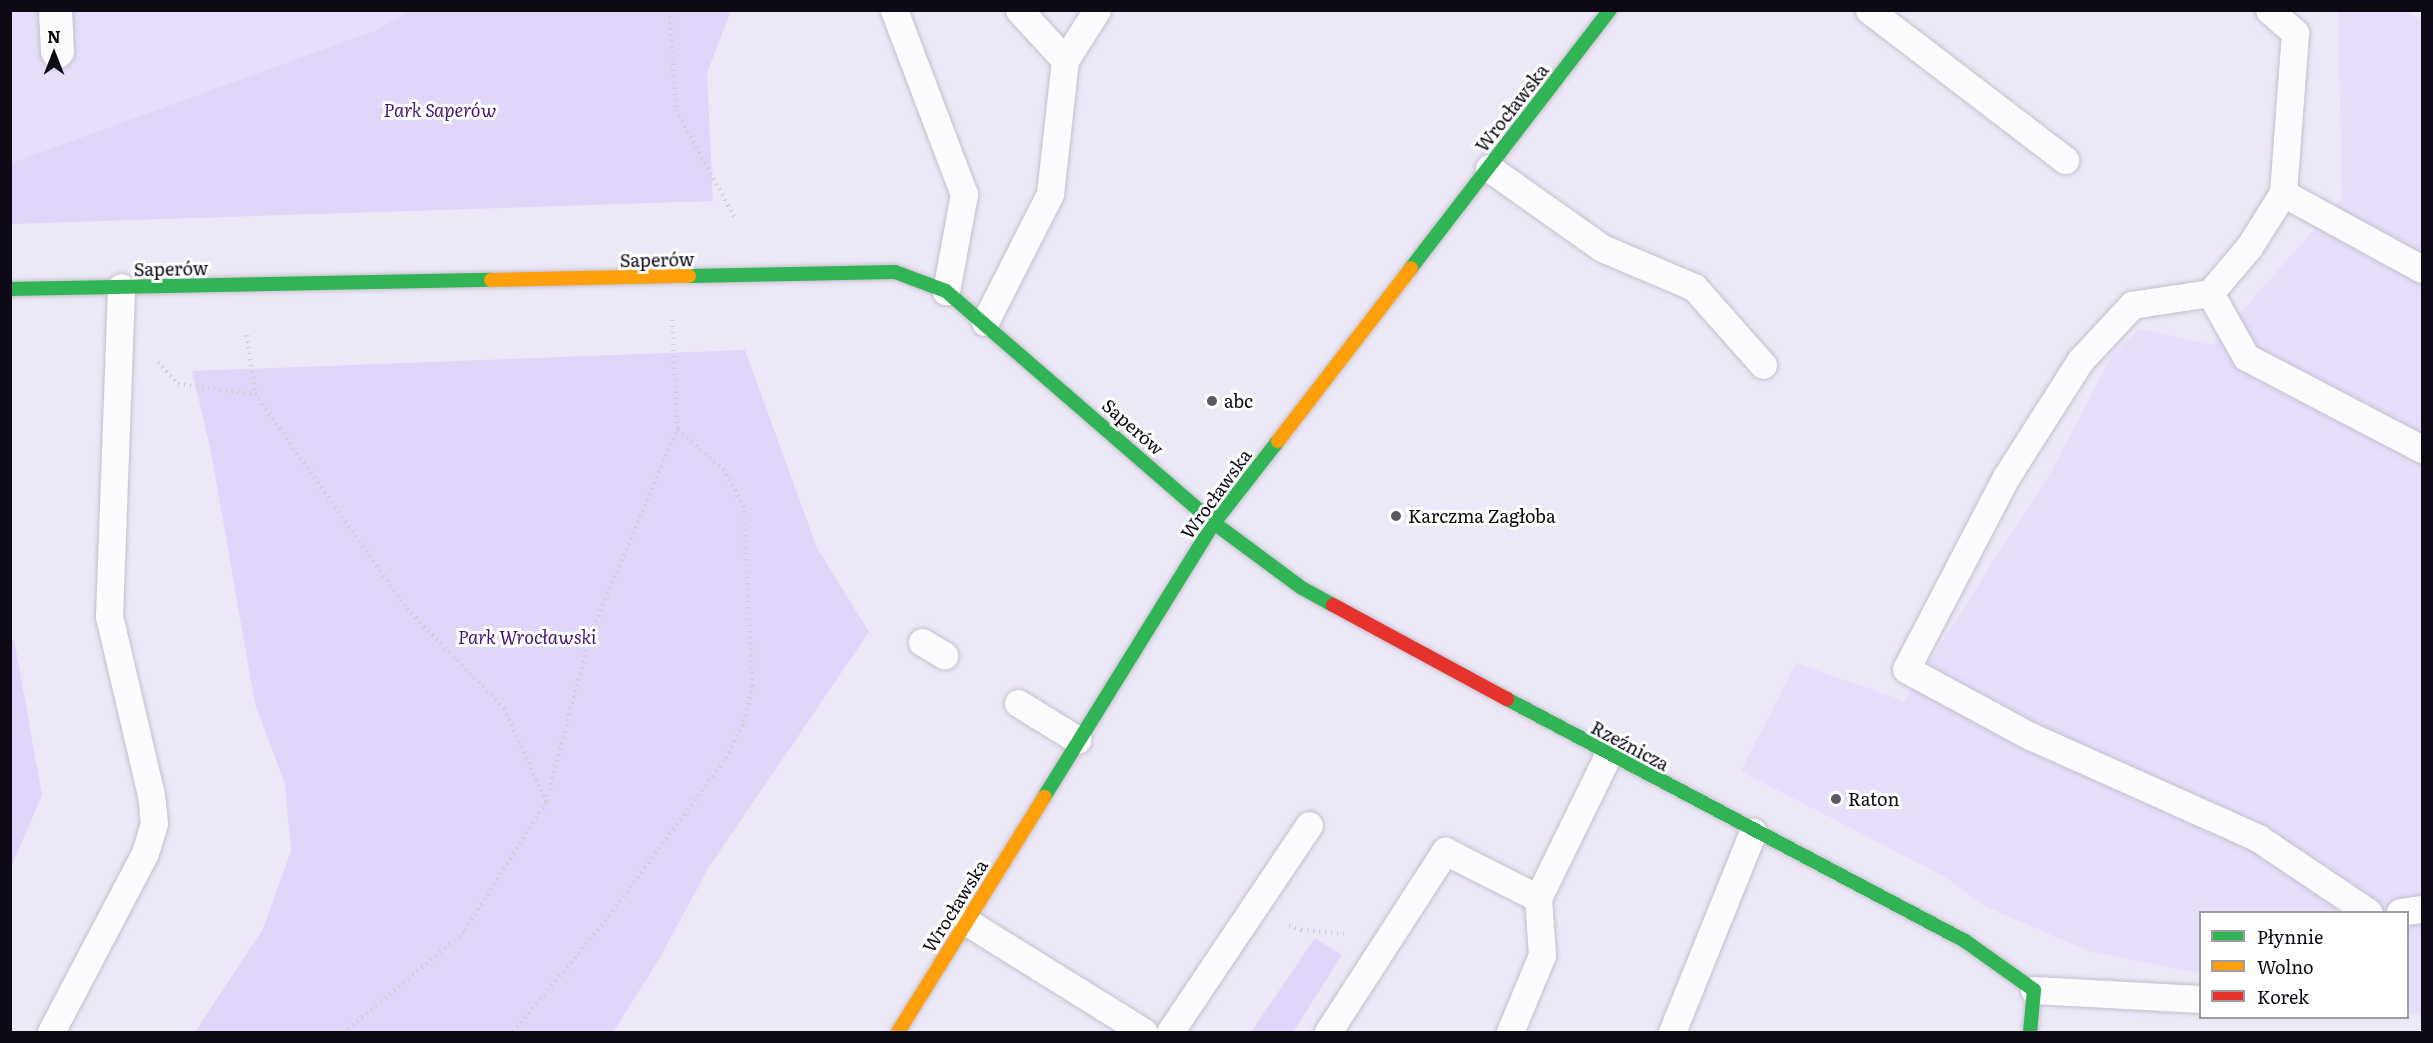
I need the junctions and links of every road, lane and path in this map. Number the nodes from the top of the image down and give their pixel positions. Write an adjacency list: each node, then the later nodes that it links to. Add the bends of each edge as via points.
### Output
1 (55, 10): 9 (street)
2 (670, 10): 14 (path, via 676,110)
3 (894, 10): 18 (lane, via 964,194)
4 (1018, 10): 10 (lane)
5 (1096, 10): 10 (lane)
6 (1610, 10): 12 (street, Wrocławska)
7 (1869, 10): 11 (lane)
8 (2269, 10): 13 (lane, via 2295,33)
9 (57, 51)
10 (1065, 60): 21 (lane, via 1050,194)
11 (2065, 160)
12 (1488, 168): 24 (lane, via 1602,248 1694,288); 28 (street, Wrocławska)
13 (2283, 193): 15 (lane); 19 (lane, via 2249,247)
14 (736, 220)
15 (2422, 269)
16 (121, 288): 17 (street, Saperów); 18 (street, Saperów, via 895,272); 42 (lane, via 109,616 151,795 154,823 146,853)
17 (10, 289)
18 (946, 291): 21 (street, Saperów)
19 (2210, 293): 27 (lane, via 2246,357); 37 (lane, via 2132,305 2080,361 2006,477 1906,669 2028,735 2258,838)
20 (672, 320): 26 (path)
21 (985, 322): 28 (street, Saperów)
22 (247, 335): 25 (path)
23 (157, 360): 25 (path, via 178,384)
24 (1763, 365)
25 (255, 394): 32 (path, via 407,609 504,708)
26 (677, 429): 32 (path, via 591,633); 44 (path, via 724,470 744,507 752,686 744,722 726,758 605,921)
27 (2422, 449)
28 (1214, 523): 30 (street, Wrocławska); 31 (street, Rzeźnicza, via 1302,588)
29 (1018, 703): 30 (lane)
30 (1078, 740): 38 (street, Wrocławska)
31 (1608, 755): 34 (street, Rzeźnicza); 35 (lane)
32 (546, 802): 43 (path, via 464,932)
33 (1309, 825): 36 (lane)
34 (1753, 832): 40 (street, Rzeźnicza, via 1965,941); 50 (lane)
35 (1538, 898): 39 (lane, via 1445,851); 49 (lane, via 1542,955)
36 (1252, 910): 39 (path, via 1301,930); 47 (lane)
37 (2367, 911)
38 (967, 922): 45 (street, Wrocławska); 46 (lane)
39 (1389, 937): 48 (lane)
40 (2034, 990): 41 (lane); 51 (street)
41 (2199, 999)
42 (51, 1032)
43 (345, 1032)
44 (513, 1032)
45 (898, 1032)
46 (1144, 1032)
47 (1170, 1032)
48 (1328, 1032)
49 (1510, 1032)
50 (1672, 1032)
51 (2030, 1032)

